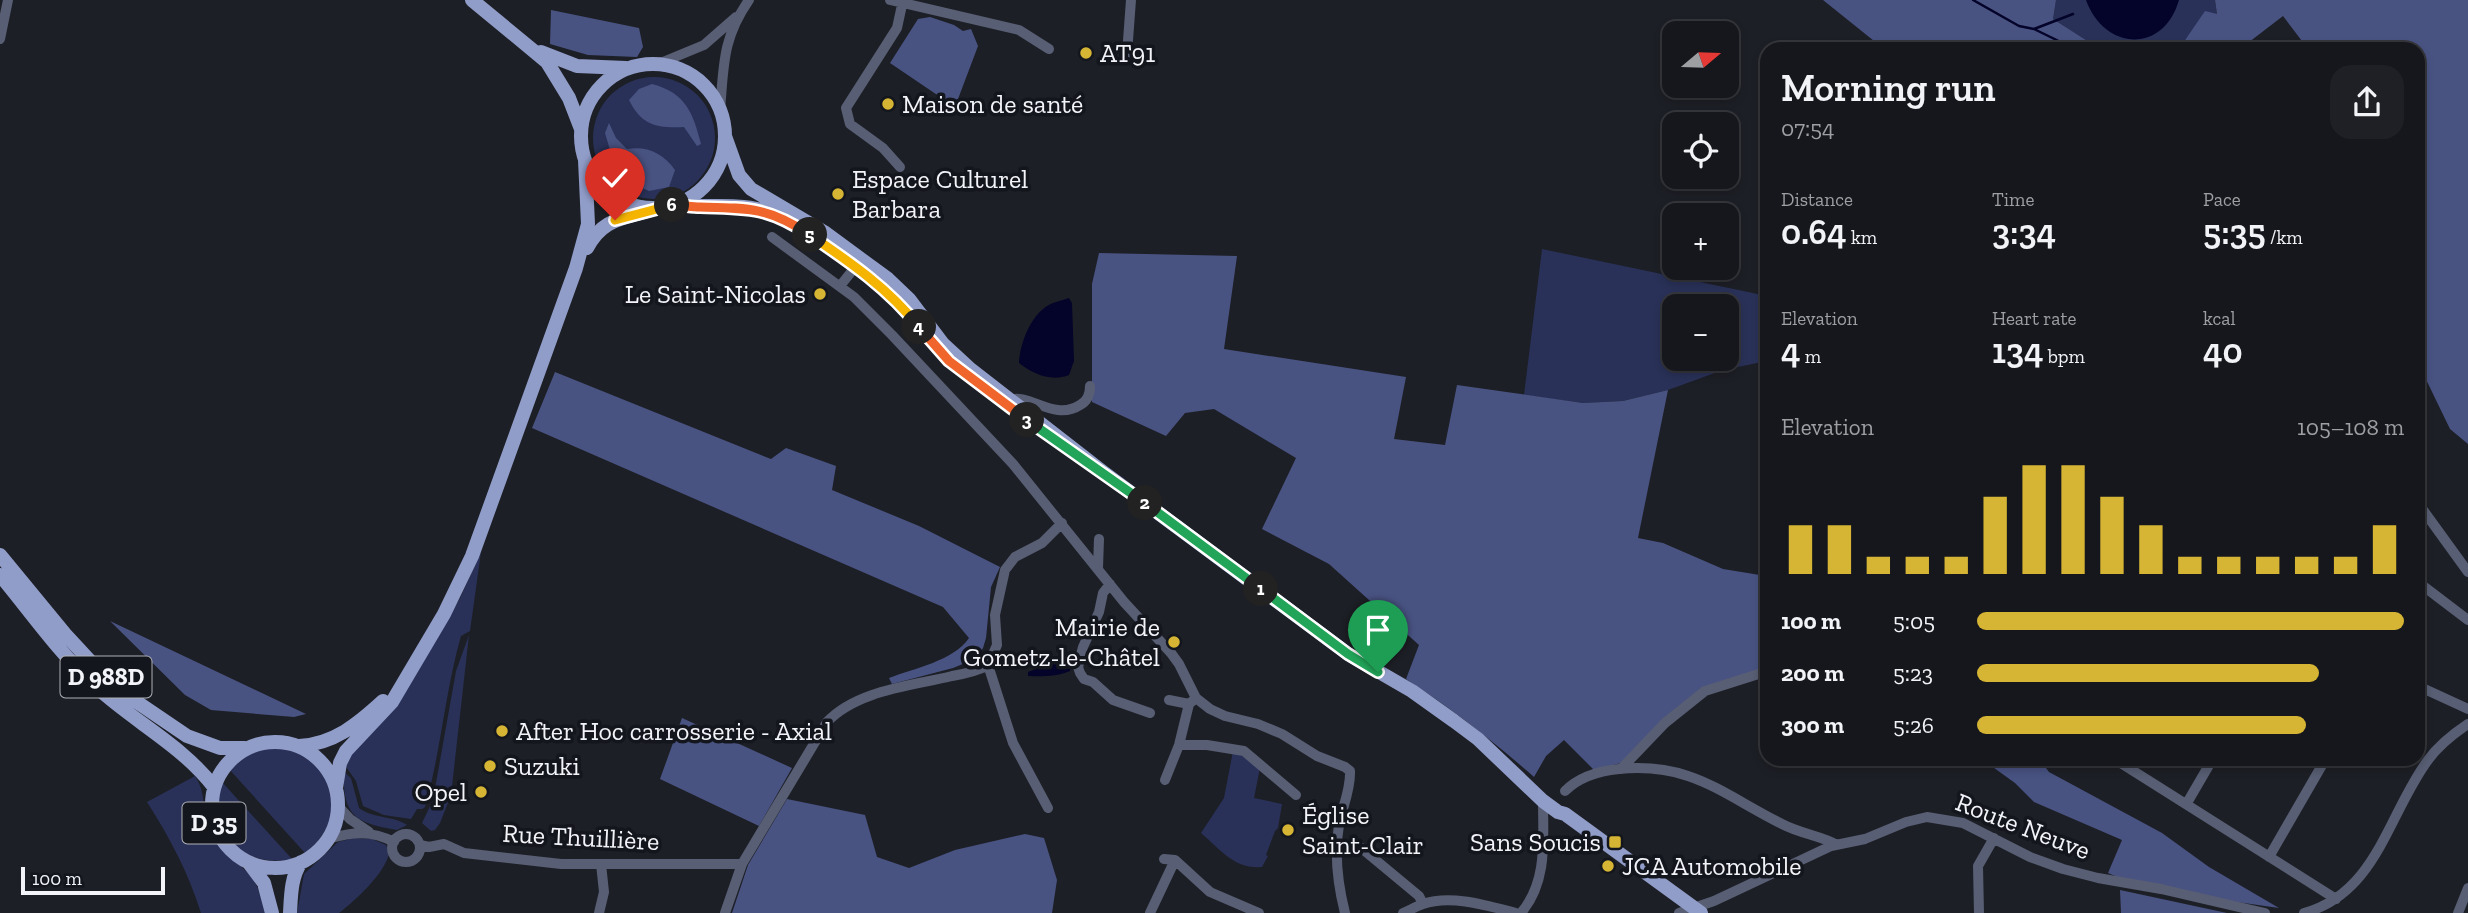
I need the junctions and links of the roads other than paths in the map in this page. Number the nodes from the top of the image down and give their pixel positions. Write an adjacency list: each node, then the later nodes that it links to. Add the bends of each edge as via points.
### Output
1 (8, 0): 8 (street)
2 (471, 0): 9 (main road)
3 (749, 0): 7 (street)
4 (890, 0): 6 (street)
5 (1131, 0): 11 (street)
6 (902, 5): 10 (street, via 1019,30); 18 (street, via 897,28 846,108 850,124)
7 (740, 13): 12 (street, via 704,45); 14 (street, via 722,65)
8 (0, 39)
9 (530, 47): 13 (main road, via 577,66); 15 (main road, via 558,77)
10 (1049, 49)
11 (1127, 54)
12 (658, 64): 13 (main road); 14 (main road, via 696,78)
13 (629, 68): 15 (main road, via 596,92)
14 (720, 110): 16 (main road)
15 (581, 130): 17 (main road)
16 (725, 136): 19 (main road, via 723,156 709,183); 22 (main road, via 739,175 751,189 824,232)
17 (585, 160): 20 (main road, via 608,192 635,206); 23 (main road, via 588,224)
18 (900, 167)
19 (676, 205): 20 (main road); 22 (main road, via 737,206 772,214)
20 (655, 209): 23 (main road, via 608,223 593,238)
21 (772, 237): 24 (street)
22 (858, 263): 24 (street); 26 (main road, via 949,361)
23 (576, 268): 39 (main road, via 472,556)
24 (840, 286): 28 (street, via 955,401)
25 (1090, 386): 26 (street, via 1087,400 1063,411 1015,398)
26 (1008, 401): 60 (main road, via 1348,654 1454,721)
27 (2425, 513): 32 (street)
28 (1062, 523): 31 (street); 37 (street, via 1042,543 1015,557 1005,570 995,615 997,646)
29 (1099, 539): 31 (street)
30 (0, 555): 48 (main road, D 988D, via 65,634 131,698 194,739 220,748)
31 (1098, 568): 34 (street)
32 (2468, 572)
33 (0, 575): 56 (main road, D 988D, via 93,684 178,749)
34 (1110, 584): 42 (street, via 1179,664); 44 (street, via 1078,667 1084,679 1113,700)
35 (2425, 588): 36 (street)
36 (2468, 620)
37 (988, 665): 63 (street, via 1013,743); 74 (street, via 876,695 835,713)
38 (1760, 674): 54 (street, via 1704,691)
39 (402, 684): 47 (main road, via 338,736 322,744); 57 (main road, via 380,716 346,751)
40 (2425, 689): 43 (street)
41 (1170, 700): 42 (street)
42 (1193, 701): 46 (street); 87 (street, via 1282,734 1350,771 1337,841)
43 (2468, 709)
44 (1150, 713)
45 (2468, 724): 49 (street, via 2442,744)
46 (1179, 745): 55 (street); 59 (street, via 1244,751)
47 (299, 746): 48 (main road, via 267,741); 57 (main road, via 317,756)
48 (245, 748): 56 (main road, D 35, via 226,764)
49 (2425, 765)
50 (2126, 766): 61 (street)
51 (2209, 766): 61 (street)
52 (2322, 766): 71 (street)
53 (2425, 766): 78 (street, via 2369,865)
54 (1621, 769): 58 (street, via 1593,774); 69 (street, via 1665,769 1686,775 1796,831)
55 (1165, 780)
56 (214, 787): 72 (main road, D 35, via 215,825 228,847)
57 (336, 788): 62 (main road)
58 (1565, 791)
59 (1296, 795)
60 (1543, 801): 80 (main road); 90 (street, via 1539,883)
61 (2187, 803): 71 (street)
62 (338, 806): 64 (street); 66 (main road)
63 (1048, 808)
64 (369, 832): 66 (street); 67 (street)
65 (1994, 838): 69 (street, Route Neuve, via 1963,823 1927,817); 91 (street, via 1978,866); 92 (street, Route Neuve, via 2063,869)
66 (328, 839): 73 (main road)
67 (394, 842): 68 (street, via 410,834); 68 (street, via 394,854 405,862 416,857)
68 (420, 845): 75 (street, Rue Thuillière, via 444,844 464,853 521,860)
69 (1837, 845): 80 (street, Route Neuve)
70 (1360, 847): 79 (street)
71 (2269, 857): 78 (street)
72 (248, 862): 73 (main road, D 35, via 269,868); 81 (main road, D 35, via 264,883)
73 (301, 862): 82 (main road, via 292,882)
74 (742, 863): 75 (street, Rue Thuillière); 84 (street)
75 (601, 864): 83 (street, via 604,892)
76 (2468, 888): 94 (street)
77 (1435, 890): 79 (street)
78 (2336, 899): 93 (street)
79 (1428, 903): 88 (street); 89 (street, via 1471,902)
80 (1690, 911)
81 (272, 913)
82 (290, 913)
83 (599, 913)
84 (725, 913)
85 (1150, 913): 86 (street, via 1169,859 1210,892)
86 (1259, 913)
87 (1345, 913)
88 (1404, 913)
89 (1516, 913)
90 (1521, 913)
91 (1979, 913)
92 (2265, 913)
93 (2304, 913)
94 (2458, 913)

